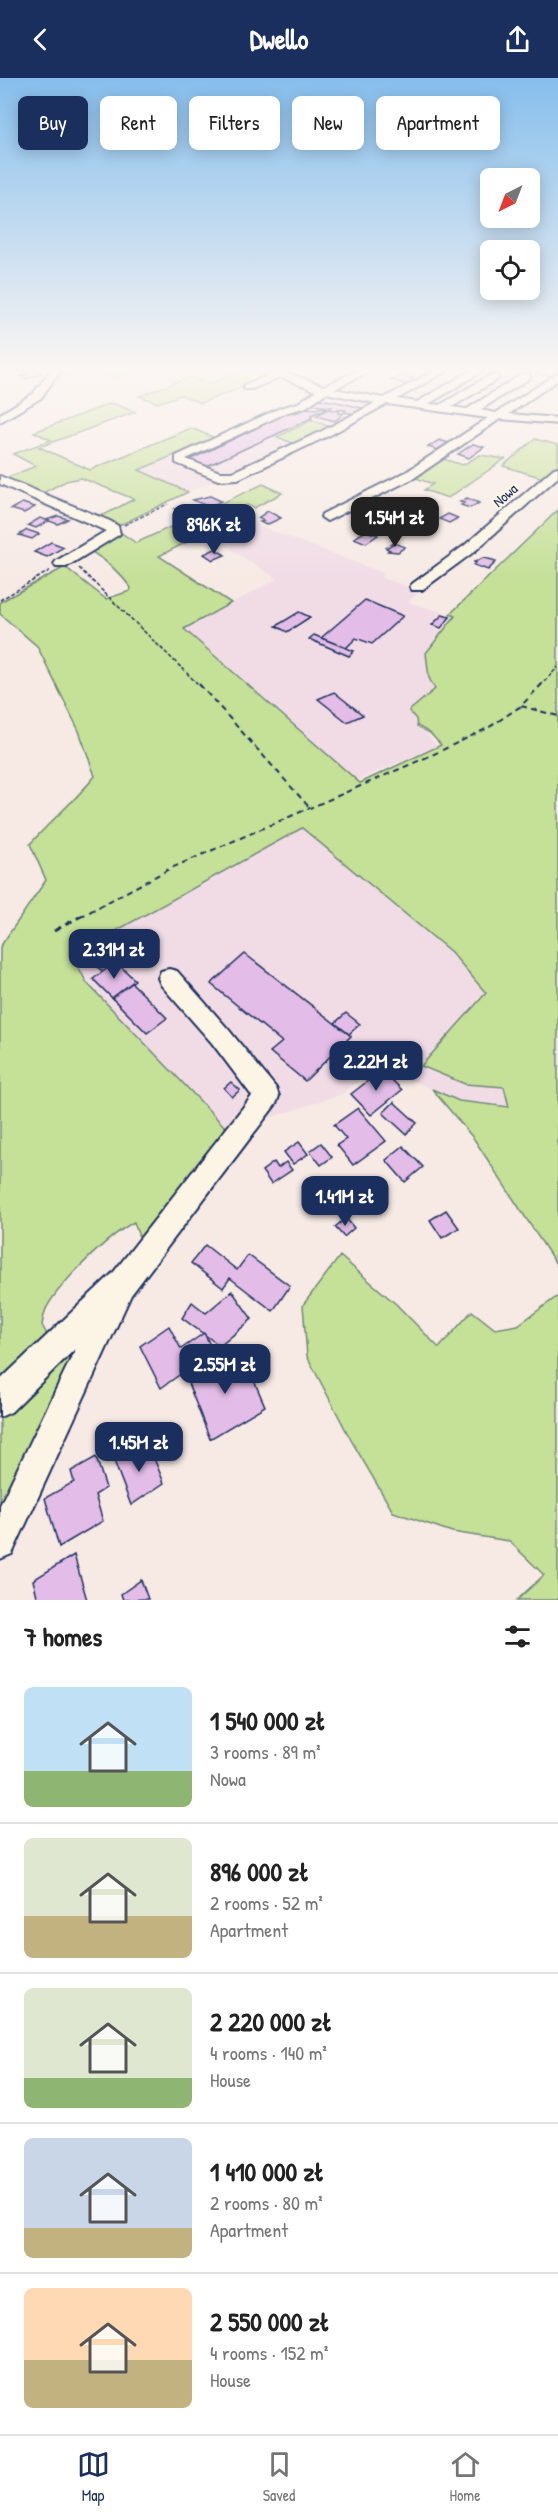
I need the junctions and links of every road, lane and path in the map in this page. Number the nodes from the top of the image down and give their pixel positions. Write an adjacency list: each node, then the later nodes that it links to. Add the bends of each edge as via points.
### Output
1 (223, 438): 2 (street, via 180,460 218,476 234,476)
2 (312, 438)
3 (465, 438): 7 (street, via 410,475)
4 (558, 471): 10 (street, Nowa, via 470,548)
5 (0, 480): 8 (street)
6 (168, 504): 8 (path)
7 (327, 517)
8 (113, 529): 9 (street, via 113,534)
9 (64, 562): 11 (path); 15 (path, via 78,566 188,672)
10 (417, 587)
11 (0, 600)
12 (558, 667): 13 (path)
13 (521, 706): 14 (path); 15 (path, via 488,728)
14 (558, 716)
15 (310, 808): 16 (path, via 169,869)
16 (54, 931)
17 (169, 978): 18 (street, via 267,1095)
18 (123, 1283): 19 (street); 20 (street)
19 (0, 1401)
20 (0, 1542)

